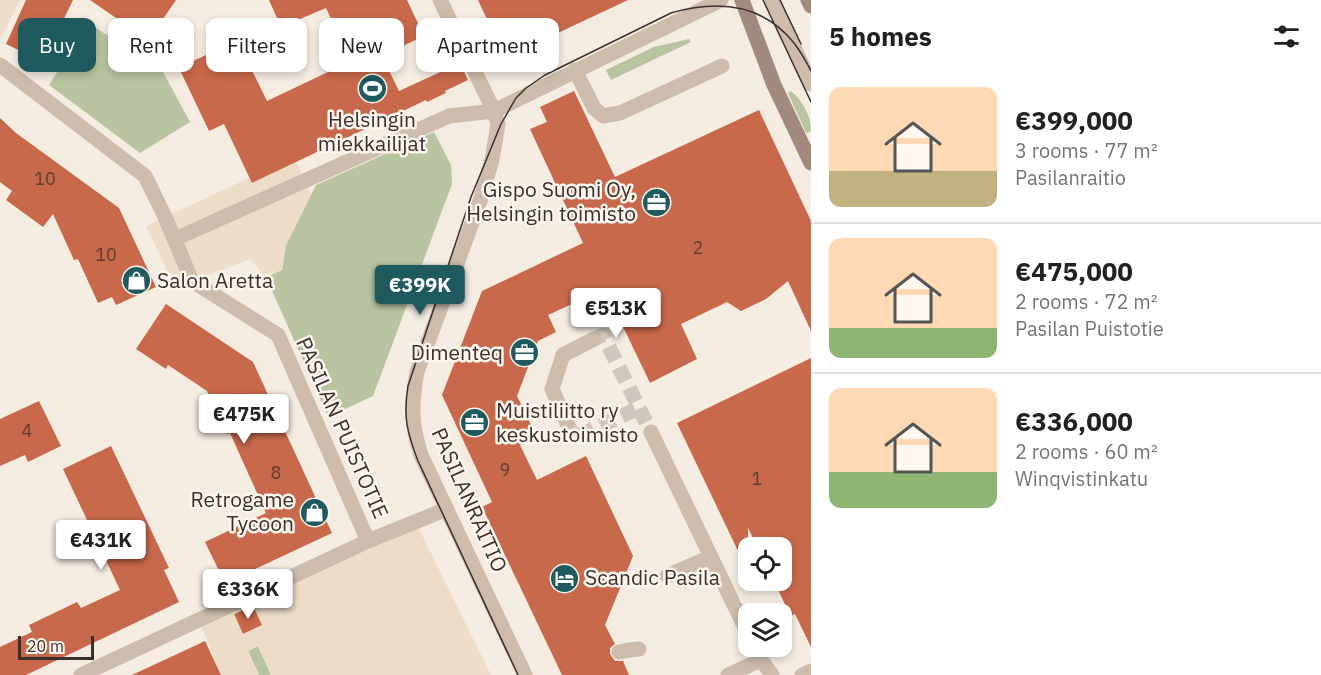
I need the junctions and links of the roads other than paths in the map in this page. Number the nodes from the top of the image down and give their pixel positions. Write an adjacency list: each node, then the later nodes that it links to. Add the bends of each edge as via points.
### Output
1 (440, 0): 11 (street, PASILANRAITIO)
2 (721, 0): 9 (street)
3 (742, 0): 12 (street, via 774,85)
4 (772, 0): 10 (street)
5 (808, 0): 6 (street)
6 (811, 6)
7 (0, 66): 13 (street, PASILAN PUISTOTIE, via 145,176)
8 (722, 66): 9 (street, via 620,113 603,116 594,108)
9 (575, 70): 11 (street)
10 (811, 84)
11 (494, 111): 13 (street, via 450,116); 17 (street, PASILANRAITIO, via 498,124 492,160 417,372 412,397 415,436)
12 (811, 163)
13 (175, 239): 18 (street, PASILAN PUISTOTIE, via 192,281 278,335)
14 (594, 339): 15 (street, via 563,355 552,389)
15 (567, 423)
16 (651, 432): 19 (street)
17 (447, 509): 18 (street); 28 (street, PASILANRAITIO)
18 (368, 541): 27 (street)
19 (711, 557): 20 (street); 21 (street)
20 (667, 576)
21 (738, 613)
22 (639, 649): 23 (street)
23 (619, 652)
24 (753, 657): 29 (street)
25 (761, 657): 30 (street)
26 (811, 671): 31 (street)
27 (81, 675)
28 (525, 675)
29 (728, 675)
30 (772, 675)
31 (802, 675)

